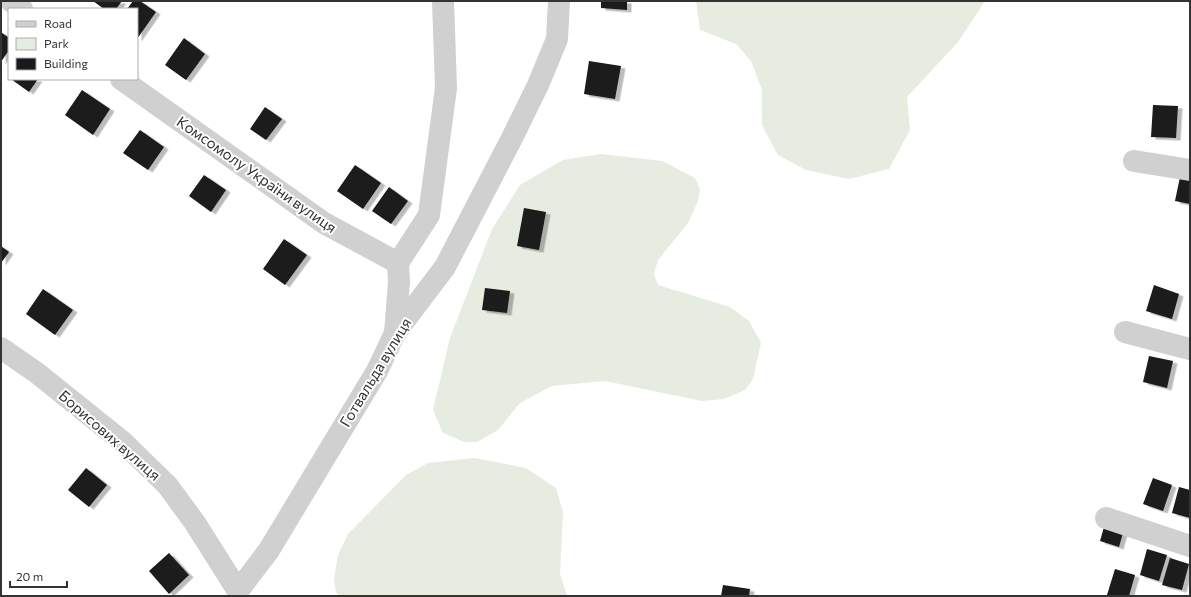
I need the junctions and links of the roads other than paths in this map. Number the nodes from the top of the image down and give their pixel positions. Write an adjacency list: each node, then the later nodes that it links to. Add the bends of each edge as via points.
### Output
1 (11, 1): 4 (street)
2 (443, 1): 8 (street, via 446,88 429,215)
3 (559, 1): 10 (street, Готвальда вулиця, via 557,38 512,138 445,267)
4 (21, 8)
5 (122, 80): 8 (street, Комсомолу України вулиця, via 324,223)
6 (1134, 161): 7 (street)
7 (1190, 170)
8 (398, 263): 10 (street)
9 (1125, 332): 12 (street)
10 (395, 333): 16 (street, Готвальда вулиця, via 377,371 269,550)
11 (1, 348): 15 (street, Борисових вулиця, via 37,373 143,461 168,486)
12 (1190, 349)
13 (1106, 518): 14 (street)
14 (1190, 546)
15 (216, 557): 16 (street, Готвальда вулиця)
16 (239, 593)

